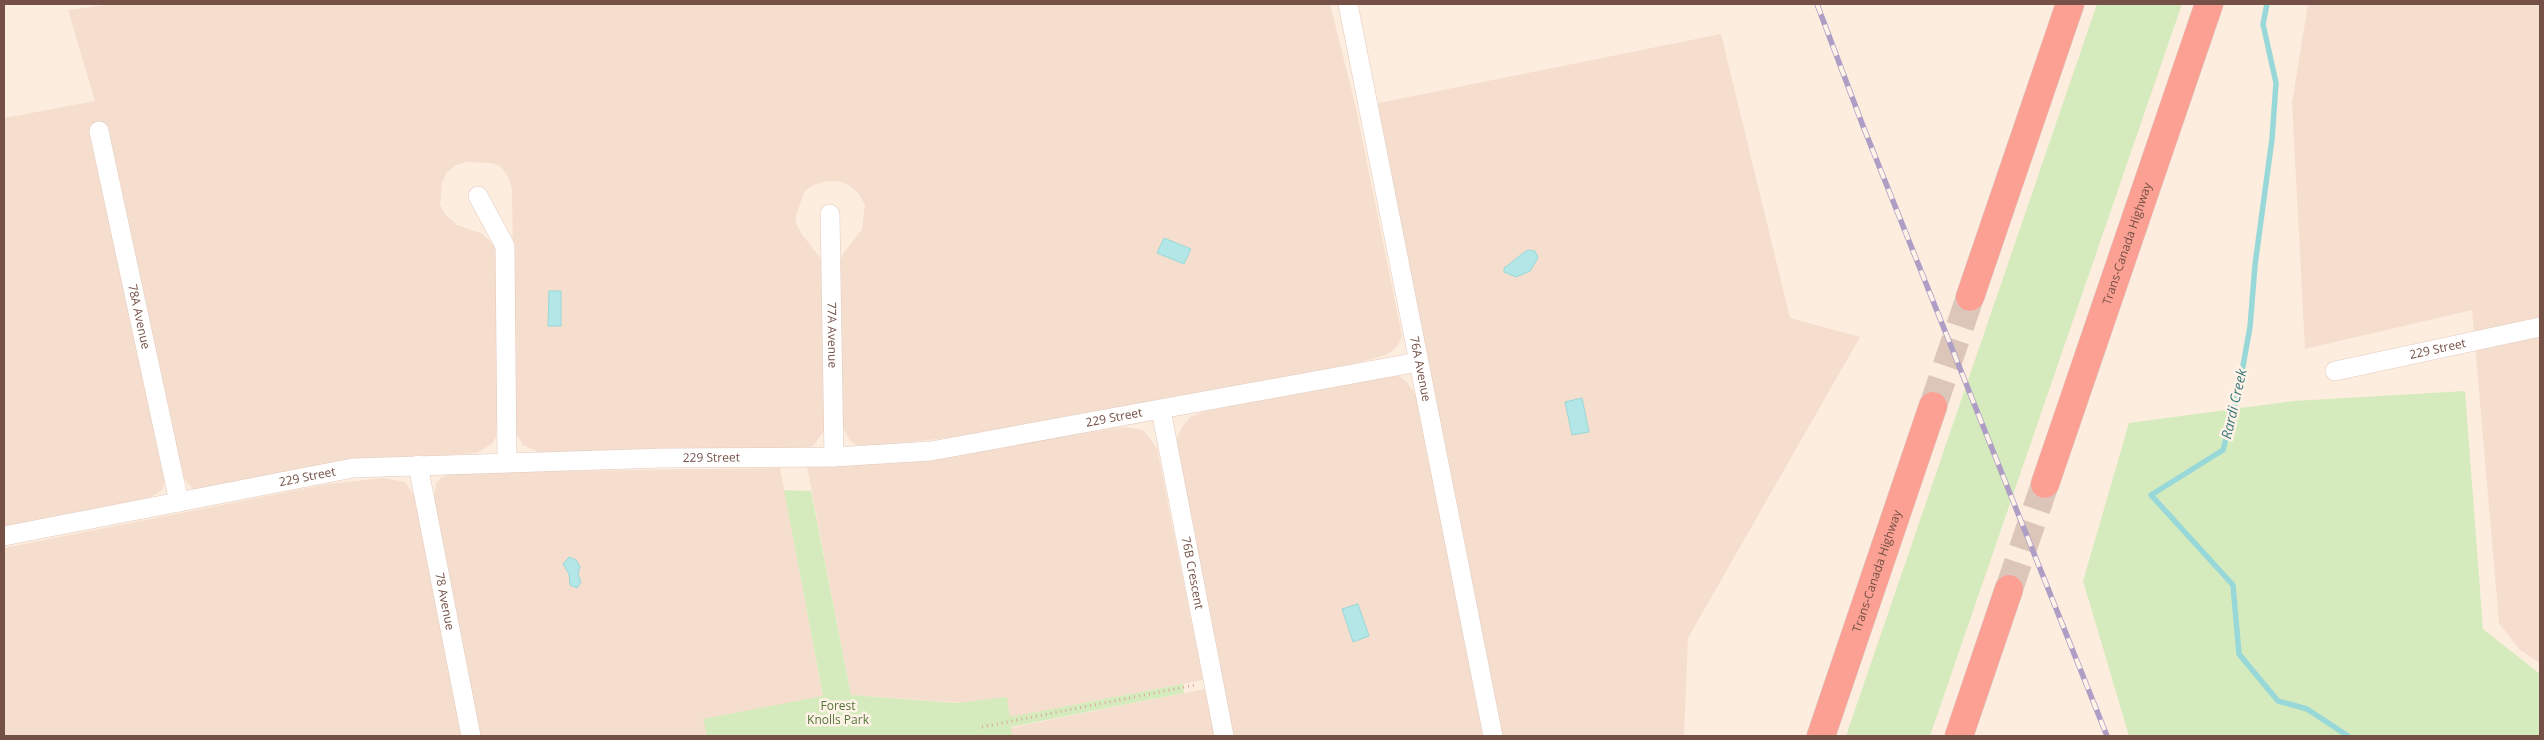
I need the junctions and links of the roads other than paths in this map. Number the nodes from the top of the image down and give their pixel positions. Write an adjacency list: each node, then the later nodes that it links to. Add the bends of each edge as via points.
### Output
1 (1348, 4): 9 (street, 76A Avenue)
2 (2070, 4): 7 (highway)
3 (2209, 4): 16 (highway, Trans-Canada Highway)
4 (98, 131): 17 (street, 78A Avenue)
5 (478, 196): 14 (street, via 505,246)
6 (830, 214): 13 (street, 77A Avenue)
7 (1970, 297)
8 (2540, 327): 10 (street, 229 Street)
9 (1418, 362): 12 (street, 229 Street); 22 (street, 76A Avenue)
10 (2334, 371)
11 (1933, 406): 23 (highway, Trans-Canada Highway)
12 (1161, 410): 13 (street, 229 Street, via 931,451); 21 (street, 76B Crescent)
13 (834, 457): 14 (street, 229 Street)
14 (507, 462): 15 (street, 229 Street)
15 (418, 465): 17 (street, 229 Street, via 353,468); 20 (street, 78 Avenue)
16 (2045, 484)
17 (179, 502): 18 (street, 229 Street)
18 (4, 536)
19 (2009, 589): 24 (highway)
20 (471, 736)
21 (1224, 736)
22 (1493, 736)
23 (1821, 736)
24 (1959, 736)

